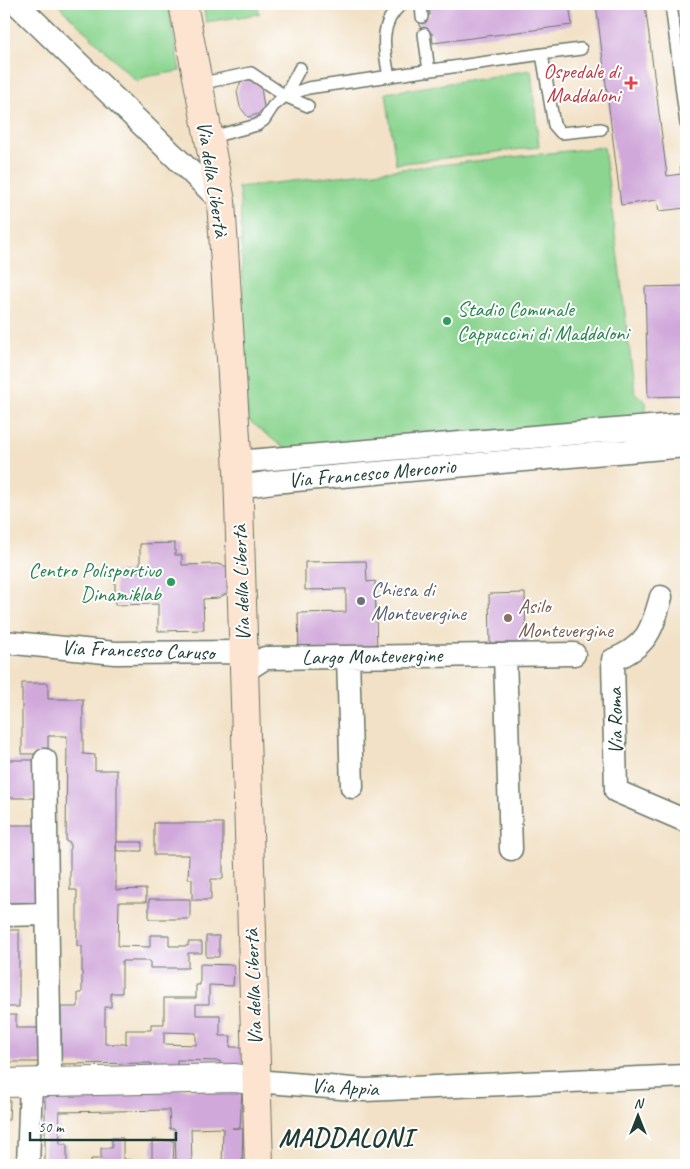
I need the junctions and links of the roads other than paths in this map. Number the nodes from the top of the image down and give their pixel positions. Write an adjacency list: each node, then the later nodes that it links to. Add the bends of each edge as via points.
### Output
1 (17, 4): 19 (street)
2 (183, 4): 13 (main road, Via della Libertà)
3 (402, 4): 12 (lane, via 392,12 385,26 383,45)
4 (420, 4): 6 (lane)
5 (671, 4): 16 (lane)
6 (422, 17)
7 (424, 34): 11 (lane)
8 (581, 49): 9 (lane)
9 (542, 54): 11 (lane); 17 (lane, via 550,108 557,129 561,133)
10 (300, 68): 14 (lane)
11 (428, 71): 12 (lane)
12 (389, 77): 14 (lane, via 308,88)
13 (198, 84): 14 (lane, via 251,74); 18 (main road, Via della Libertà)
14 (285, 96): 15 (lane); 18 (lane, via 257,124)
15 (308, 106)
16 (686, 124)
17 (600, 129)
18 (208, 138): 19 (main road, Via della Libertà)
19 (221, 201): 23 (main road, Via della Libertà)
20 (686, 424): 22 (street, Via Francesco Mercorio)
21 (686, 446): 22 (street, Via Francesco Mercorio)
22 (504, 451): 23 (street, Via Francesco Mercorio, via 272,482)
23 (238, 475): 29 (main road, Via della Libertà)
24 (661, 597): 32 (street, Via Roma, via 650,633 629,654 613,660 616,791)
25 (4, 642): 29 (street, Via Francesco Caruso)
26 (574, 654): 27 (street, Largo Montevergine)
27 (505, 655): 28 (street, Largo Montevergine); 33 (street)
28 (348, 657): 29 (street, Largo Montevergine, via 265,658); 31 (street)
29 (243, 662): 37 (main road, Via della Libertà)
30 (45, 760): 34 (street)
31 (352, 787)
32 (686, 821)
33 (511, 849)
34 (47, 914): 35 (street); 38 (street)
35 (4, 915)
36 (686, 1076): 37 (street, Via Appia, via 365,1090)
37 (256, 1081): 38 (street, Via Appia, via 234,1078); 41 (main road, Via della Libertà)
38 (40, 1082): 39 (street, Via Appia); 40 (street)
39 (4, 1083)
40 (28, 1165)
41 (259, 1165)

